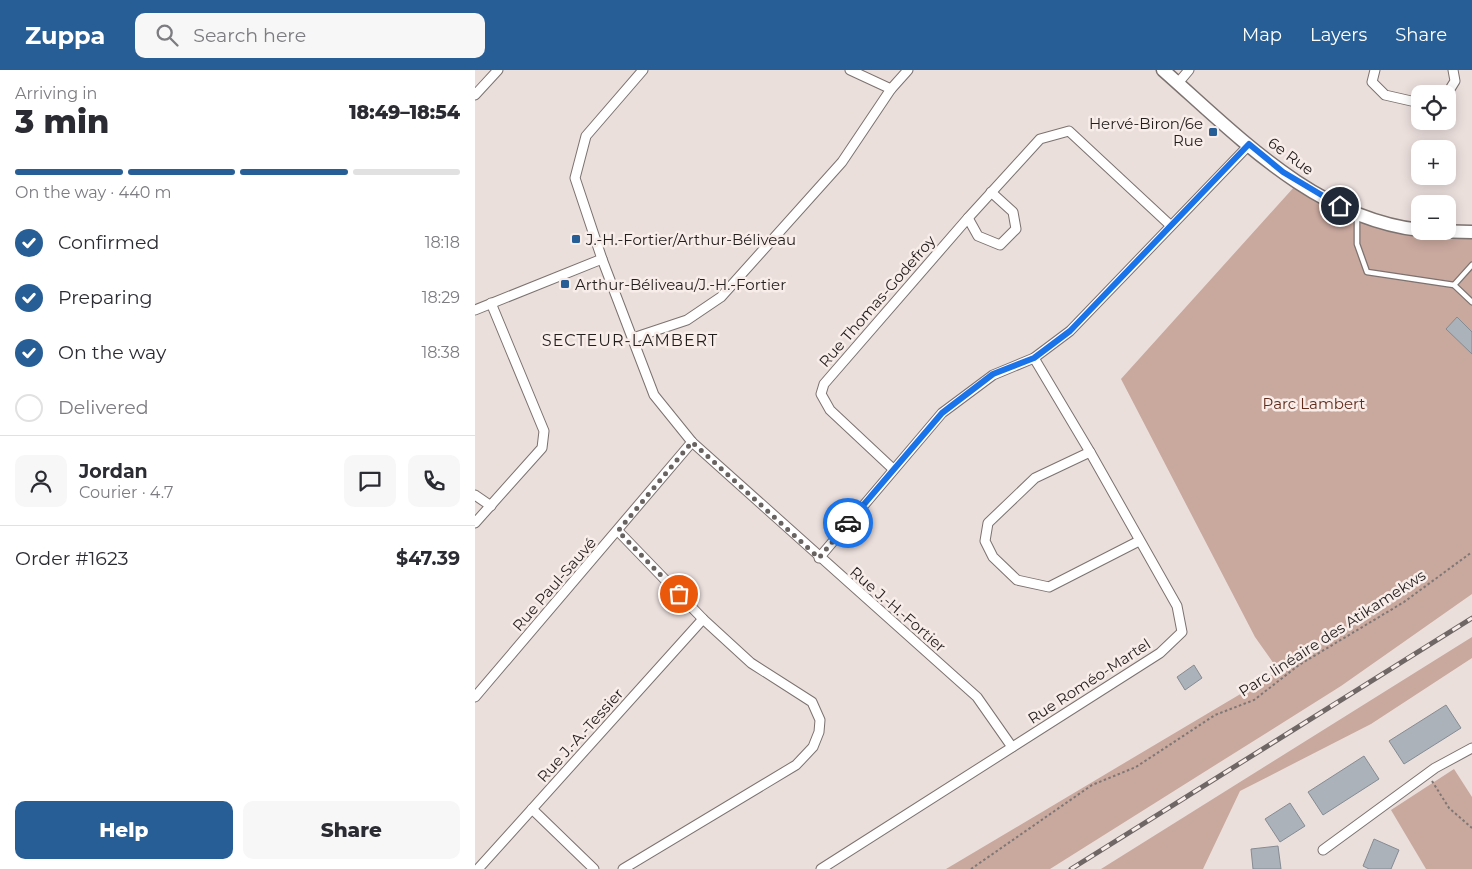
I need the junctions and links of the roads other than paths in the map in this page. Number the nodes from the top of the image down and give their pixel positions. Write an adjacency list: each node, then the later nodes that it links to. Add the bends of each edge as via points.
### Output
1 (498, 70): 12 (street)
2 (643, 70): 22 (street, Rue J.-H.-Fortier, via 586,136 575,178)
3 (850, 70): 11 (street)
4 (908, 70): 11 (street)
5 (1163, 70): 9 (street, 6e Rue)
6 (1189, 70): 9 (street)
7 (1375, 70): 13 (street, via 1373,82 1385,95)
8 (1453, 70): 10 (street)
9 (1178, 83): 14 (street, 6e Rue)
10 (1453, 85)
11 (891, 89): 28 (street, via 842,162 721,296 687,320)
12 (475, 95)
13 (1411, 101)
14 (1249, 144): 16 (street, 6e Rue, via 1314,193); 18 (street)
15 (991, 192): 17 (street, Rue Thomas-Godefroy); 17 (street, via 1013,212 1016,229 1000,245 978,236); 18 (street, Rue Thomas-Godefroy, via 1040,139 1069,131)
16 (1357, 215): 19 (street, 6e Rue); 24 (lane, via 1357,244 1367,272)
17 (968, 218): 32 (street, Rue Thomas-Godefroy, via 824,384 821,394 830,410)
18 (1171, 225): 29 (street, via 1070,331)
19 (1411, 229)
20 (1456, 232): 21 (street)
21 (1472, 232)
22 (602, 259): 26 (street); 28 (street, Rue J.-H.-Fortier)
23 (1472, 265): 24 (lane)
24 (1454, 285): 25 (lane)
25 (1472, 302)
26 (491, 303): 27 (street); 34 (street, via 545,431 542,448)
27 (475, 310)
28 (633, 338): 30 (street, Rue J.-H.-Fortier, via 654,395)
29 (1034, 358): 31 (street, Rue Roméo-Martel); 32 (street, via 993,374 942,413)
30 (692, 442): 36 (street, Rue Paul-Sauvé); 38 (street, Rue J.-H.-Fortier)
31 (1090, 452): 37 (street, Rue Roméo-Martel); 37 (street, via 1035,478 988,524 985,541 993,557 1017,580 1049,588)
32 (893, 469): 38 (street)
33 (475, 495): 34 (street)
34 (491, 506): 35 (street)
35 (475, 523)
36 (618, 531): 39 (street); 40 (street, Rue Paul-Sauvé)
37 (1139, 541): 41 (street, Rue Roméo-Martel, via 1177,606 1181,632 1160,653)
38 (819, 558): 41 (street, Rue J.-H.-Fortier, via 977,697)
39 (703, 619): 43 (street, Rue J.-A.-Tessier); 47 (street, via 751,663 812,702 820,720 819,732 813,747 796,765)
40 (475, 697)
41 (1012, 747): 48 (street, Rue Roméo-Martel)
42 (1472, 748): 44 (street, via 1427,774)
43 (532, 809): 45 (street, Rue J.-A.-Tessier); 46 (street)
44 (1323, 850)
45 (478, 869)
46 (594, 869)
47 (623, 869)
48 (821, 869)

